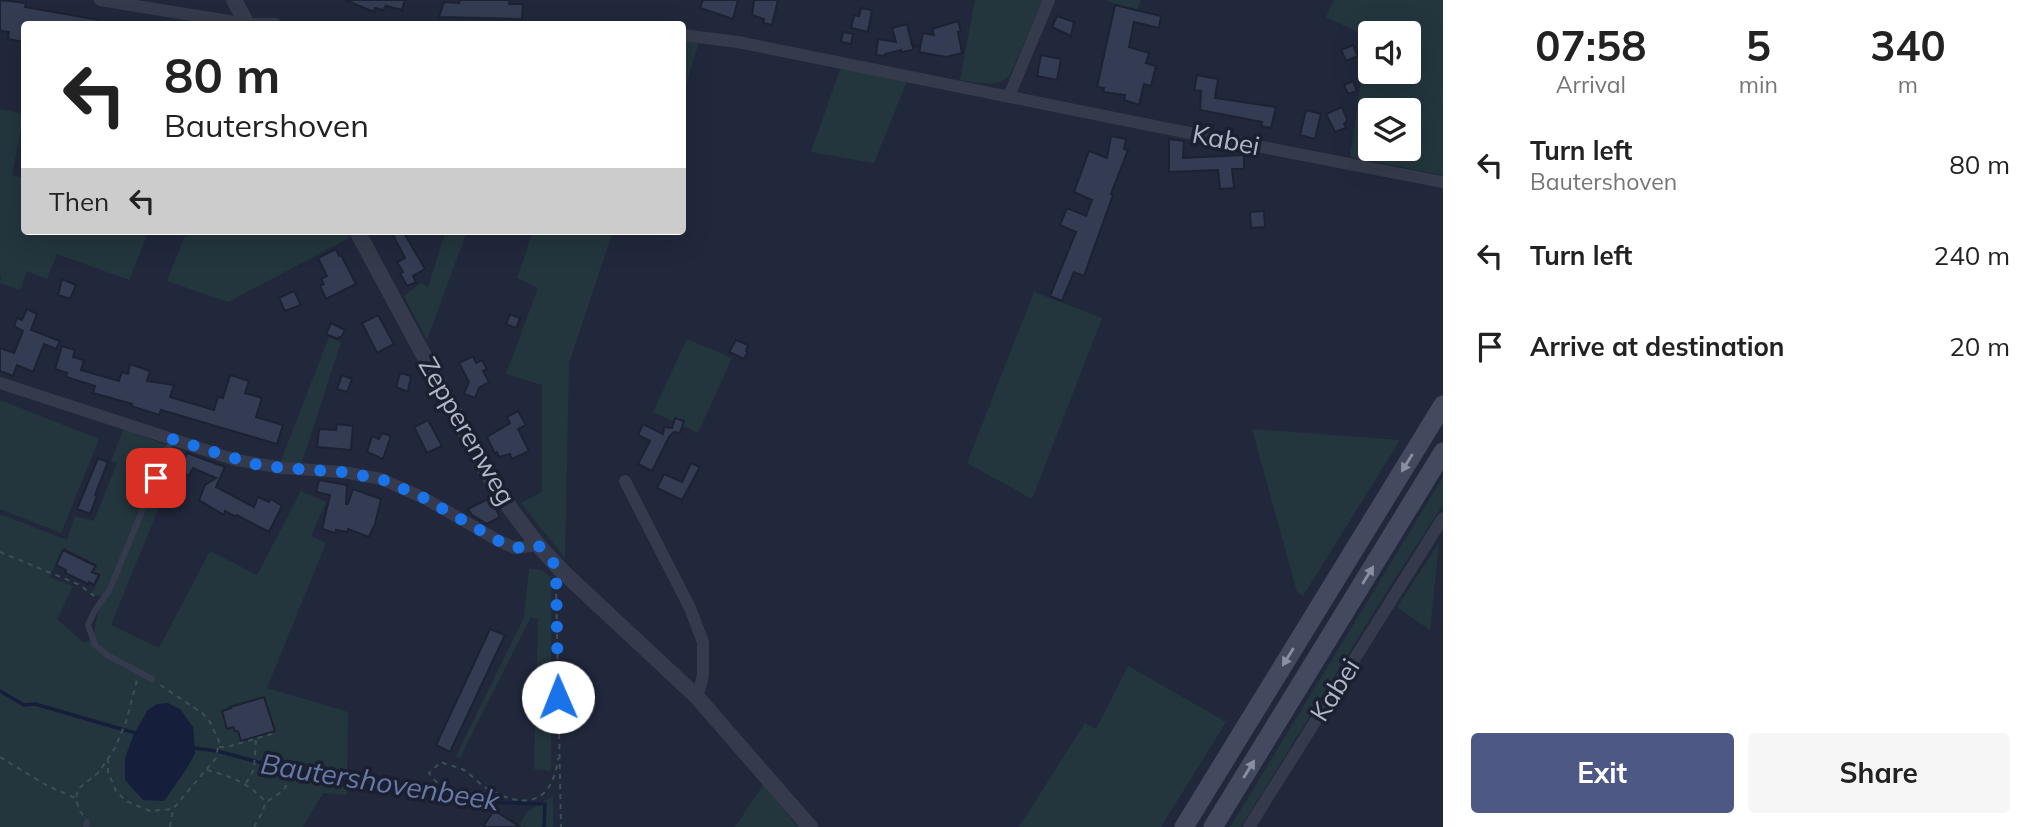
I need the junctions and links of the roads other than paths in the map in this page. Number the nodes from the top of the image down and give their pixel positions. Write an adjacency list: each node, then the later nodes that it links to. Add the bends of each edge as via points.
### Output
1 (100, 0): 4 (street)
2 (234, 0): 5 (street)
3 (1049, 0): 7 (street)
4 (229, 21)
5 (245, 21)
6 (686, 36): 7 (street, Kabei)
7 (1009, 96): 8 (street, Kabei)
8 (1443, 182)
9 (359, 235): 16 (street, Zepperenweg, via 487,473)
10 (0, 383): 12 (street)
11 (1443, 405): 20 (main road, one-way to 20)
12 (172, 439): 16 (street, via 254,464 381,479 515,548); 17 (lane, via 109,591 88,625 95,645)
13 (1443, 452): 21 (main road, one-way to 13)
14 (625, 481): 18 (street, via 703,642 703,676)
15 (1443, 518): 22 (street, Kabei)
16 (538, 545): 18 (street, Zepperenweg)
17 (152, 679)
18 (697, 697): 19 (street, Zepperenweg)
19 (810, 827)
20 (1184, 827)
21 (1213, 827)
22 (1250, 827)

